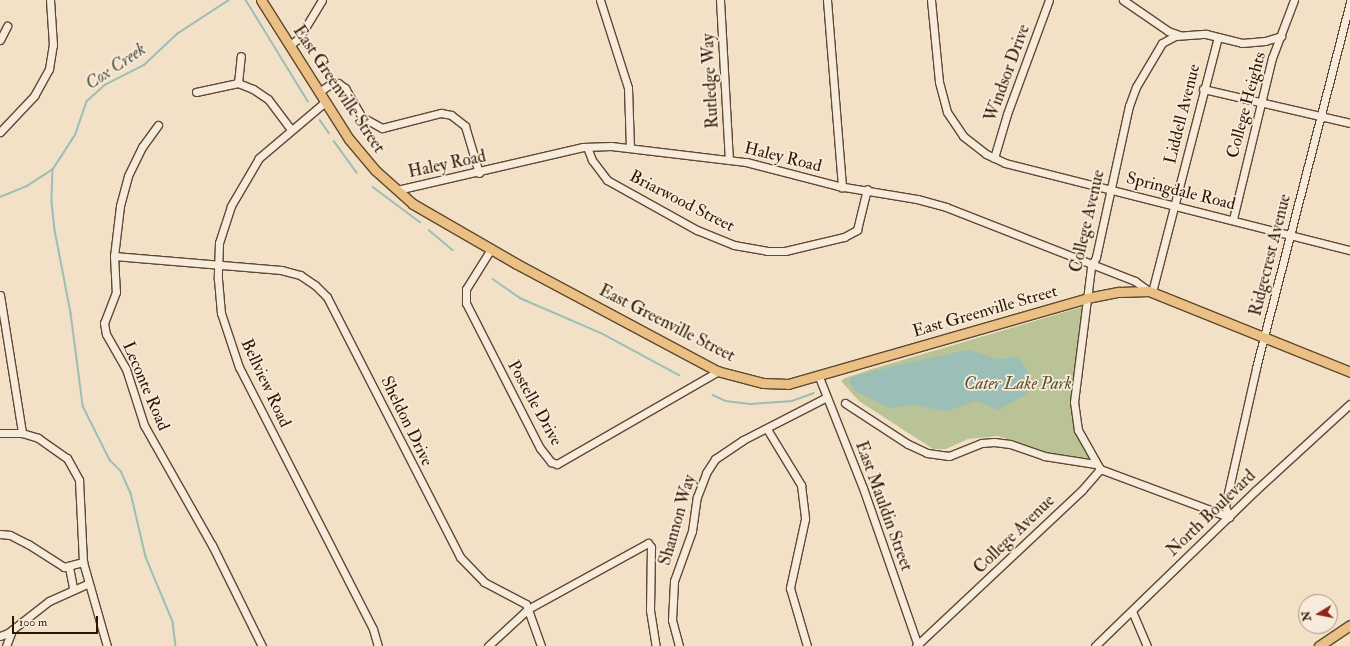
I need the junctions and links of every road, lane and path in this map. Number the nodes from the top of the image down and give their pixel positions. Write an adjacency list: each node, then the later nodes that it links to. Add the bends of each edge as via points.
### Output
1 (50, 0): 30 (street, via 53,45 48,69 34,96)
2 (261, 0): 18 (main road, East Greenville Street)
3 (322, 0): 18 (street, via 299,38)
4 (600, 0): 32 (street, via 628,88)
5 (720, 0): 34 (street, Rutledge Way)
6 (826, 0): 36 (street)
7 (931, 0): 33 (street, Springdale Road, via 939,82 947,112 963,136)
8 (1050, 0): 33 (street, Windsor Drive, via 1007,114)
9 (1123, 0): 14 (street, via 1168,31)
10 (1294, 0): 15 (street, College Heights)
11 (1347, 0): 12 (street)
12 (1350, 1): 26 (street, Ridgecrest Avenue)
13 (8, 26): 17 (street)
14 (1179, 35): 16 (street, College Avenue, via 1206,34); 38 (street, College Avenue, via 1162,43 1136,88 1129,106)
15 (1281, 36): 16 (street, College Avenue, via 1265,41 1242,43); 25 (street, College Heights)
16 (1218, 37): 21 (street, Liddell Avenue)
17 (0, 40)
18 (290, 45): 23 (main road, East Greenville Street)
19 (241, 56): 20 (street)
20 (238, 83): 22 (street); 29 (street, via 268,98)
21 (1203, 89): 25 (street); 40 (street, Liddell Avenue)
22 (196, 92)
23 (319, 92): 24 (main road, East Greenville Street); 35 (street, via 332,82 338,83 344,88 362,117 382,128 440,113 451,114 465,126)
24 (326, 102): 29 (street, Bellview Road); 39 (main road, East Greenville Street, via 362,157)
25 (1260, 102): 26 (street, via 1293,111); 41 (street, College Heights)
26 (1322, 115): 27 (street); 42 (street, Ridgecrest Avenue)
27 (1350, 123)
28 (158, 125): 45 (street, Leconte Road, via 142,147 128,176 120,206)
29 (291, 129): 46 (street, Bellview Road, via 259,158 231,206 219,243)
30 (0, 132)
31 (588, 147): 32 (street, Haley Road); 35 (street, Haley Road); 37 (street, Briarwood Street, via 592,160 607,180 697,230 734,245 767,251 785,251 844,237 857,230)
32 (630, 148): 34 (street, Haley Road)
33 (994, 158): 38 (street, Springdale Road)
34 (728, 160): 36 (street, Haley Road)
35 (479, 173): 39 (street, Haley Road)
36 (842, 187): 37 (street, Haley Road)
37 (867, 189): 47 (street, Haley Road, via 946,207)
38 (1110, 189): 40 (street, Springdale Road); 47 (street, College Avenue, via 1096,257)
39 (397, 190): 43 (main road, East Greenville Street, via 431,215)
40 (1175, 205): 41 (street, Springdale Road); 48 (street, Liddell Avenue)
41 (1232, 220): 42 (street, Springdale Road)
42 (1290, 235): 44 (street, Springdale Road); 51 (street, Ridgecrest Avenue)
43 (491, 249): 52 (main road, East Greenville Street); 52 (street, Postelle Drive, via 466,289 466,303 540,448 551,462 557,464 564,461)
44 (1350, 250)
45 (114, 256): 46 (street, Sheldon Drive); 75 (street, Leconte Road, via 116,292 104,323 106,334 126,369 144,425 212,545)
46 (218, 264): 68 (street, Sheldon Drive, via 281,270 300,275 328,297 460,557 484,582 518,598); 76 (street, Bellview Road, via 221,313 239,367 372,629)
47 (1092, 264): 48 (street, Haley Road, via 1135,281); 50 (street, College Avenue)
48 (1150, 291): 50 (main road, East Greenville Street, via 1119,292); 51 (main road, East Greenville Street)
49 (1, 295): 60 (street)
50 (1087, 298): 54 (main road, East Greenville Street); 61 (street, College Avenue, via 1074,402 1078,430)
51 (1265, 338): 53 (main road, East Greenville Street); 62 (street, Ridgecrest Avenue, via 1225,506)
52 (719, 371): 54 (main road, East Greenville Street, via 763,383 788,384)
53 (1350, 372)
54 (819, 377): 55 (street, East Mauldin Street)
55 (827, 397): 58 (street, Shannon Way); 82 (street, East Mauldin Street, via 863,488)
56 (845, 403): 61 (street, via 927,454 949,456 982,442 994,442)
57 (1350, 404): 62 (street, North Boulevard)
58 (766, 429): 80 (street, Shannon Way, via 743,440 715,459 706,472 697,497 692,531 674,581 672,620); 81 (street, via 801,485 805,519 790,588)
59 (0, 433): 60 (street)
60 (22, 433): 64 (street, via 55,449 67,458 76,470 81,492)
61 (1097, 467): 62 (street); 82 (street, College Avenue, via 1082,490)
62 (1229, 517): 69 (street, North Boulevard)
63 (0, 534): 65 (street, via 10,535 58,564)
64 (83, 562): 65 (street); 66 (street)
65 (69, 567): 67 (street)
66 (87, 584): 67 (street); 74 (street)
67 (73, 588): 71 (street, via 49,601)
68 (528, 609): 77 (street); 78 (street); 79 (street, Shannon Way, via 646,543 651,547 650,610)
69 (1132, 611): 83 (street, North Boulevard); 84 (street)
70 (1350, 625): 85 (main road)
71 (12, 630): 72 (street); 73 (street)
72 (0, 636)
73 (6, 646)
74 (107, 646)
75 (262, 646)
76 (378, 646)
77 (488, 646)
78 (541, 646)
79 (656, 646)
80 (679, 646)
81 (807, 646)
82 (918, 646)
83 (1095, 646)
84 (1147, 646)
85 (1319, 646)

